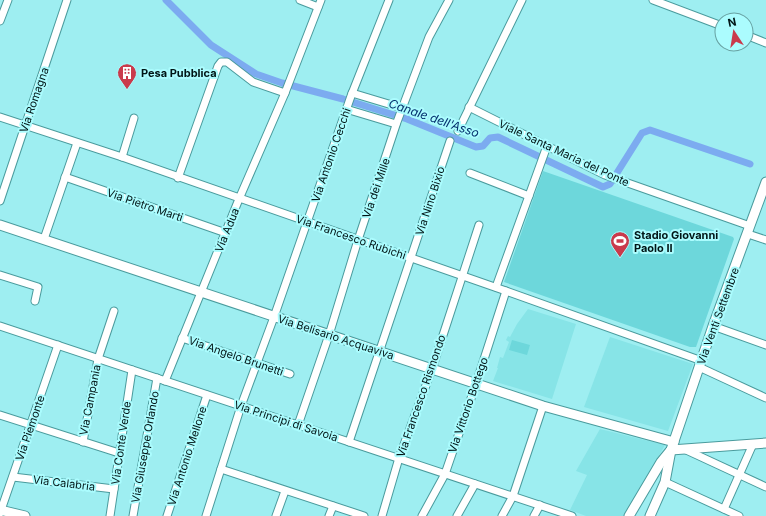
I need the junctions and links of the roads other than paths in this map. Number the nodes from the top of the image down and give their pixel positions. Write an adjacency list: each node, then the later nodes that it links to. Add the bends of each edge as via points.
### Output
1 (8, 0): 10 (street)
2 (67, 0): 22 (street, Via Romagna)
3 (300, 0): 9 (street)
4 (321, 0): 9 (street, Via Adua)
5 (389, 0): 15 (street, Via Antonio Cecchi)
6 (449, 0): 18 (street, Via dei Mille, via 429,37)
7 (522, 0): 16 (street)
8 (653, 0): 11 (street)
9 (318, 8): 14 (street, Via Adua)
10 (0, 22)
11 (714, 23)
12 (754, 38): 13 (street)
13 (766, 43)
14 (286, 91): 30 (street, via 253,82 226,62 221,62); 33 (street, Via Adua)
15 (352, 95): 17 (street, Via Antonio Cecchi); 18 (street)
16 (469, 107): 23 (street); 26 (street, Viale Santa Maria del Ponte)
17 (347, 108): 21 (street); 35 (street, Via Antonio Cecchi)
18 (402, 110): 21 (street, Via dei Mille)
19 (0, 117): 22 (street, Via Francesco Rubichi)
20 (134, 118): 27 (street)
21 (397, 123): 41 (street, Via dei Mille)
22 (25, 125): 25 (street, Via Francesco Rubichi); 34 (street, Via Romagna)
23 (458, 131)
24 (450, 141): 43 (street, Via Nino Bixio)
25 (77, 143): 27 (street, Via Francesco Rubichi); 29 (street)
26 (546, 148): 32 (street); 38 (street, Viale Santa Maria del Ponte, via 623,182)
27 (122, 158): 30 (street, Via Francesco Rubichi)
28 (470, 173): 32 (street)
29 (65, 177): 39 (street, Via Pietro Marti); 40 (street)
30 (178, 178): 33 (street, Via Francesco Rubichi)
31 (766, 182): 38 (street, Via Venti Settembre)
32 (529, 196): 46 (street)
33 (239, 199): 35 (street, Via Francesco Rubichi); 39 (street, Via Adua)
34 (0, 201)
35 (307, 222): 41 (street, Via Francesco Rubichi); 51 (street, Via Antonio Cecchi)
36 (0, 225): 40 (street, Via Belisario Acquaviva)
37 (479, 225): 45 (street, Via Francesco Rismondo)
38 (749, 230): 42 (street, Viale Santa Maria del Ponte); 53 (street, Via Venti Settembre)
39 (226, 233): 48 (street, Via Adua)
40 (44, 239): 48 (street, Via Belisario Acquaviva)
41 (358, 240): 43 (street, Via Francesco Rubichi); 54 (street, Via dei Mille)
42 (766, 240)
43 (411, 258): 45 (street, Via Francesco Rubichi); 58 (street, Via Nino Bixio)
44 (0, 275): 49 (street, via 38,287)
45 (462, 276): 46 (street, Via Francesco Rubichi); 62 (street, Via Francesco Rismondo)
46 (496, 287): 47 (street, Via Francesco Rubichi)
47 (506, 291): 61 (street, Via Francesco Rubichi); 67 (street, Via Vittorio Bottego)
48 (201, 292): 51 (street, Via Belisario Acquaviva); 55 (street, Via Adua)
49 (35, 301)
50 (114, 311): 59 (street, Via Campania)
51 (274, 317): 54 (street, Via Belisario Acquaviva); 60 (street, Via Antonio Cecchi)
52 (0, 326): 56 (street, Via Principi di Savoia)
53 (713, 326): 57 (street); 61 (street, Via Venti Settembre)
54 (329, 335): 58 (street, Via Belisario Acquaviva); 74 (street, Via dei Mille)
55 (182, 338): 60 (street, Via Angelo Brunetti); 66 (street, Via Adua)
56 (58, 345): 59 (street, Via Principi di Savoia); 73 (street, Via Piemonte)
57 (766, 345)
58 (379, 351): 62 (street, Via Belisario Acquaviva); 76 (street, Via Nino Bixio)
59 (98, 359): 63 (street, Via Principi di Savoia); 75 (street, Via Campania)
60 (257, 364): 64 (street, Via Angelo Brunetti); 70 (street, Via Antonio Cecchi)
61 (701, 364): 69 (street, Via Francesco Rubichi); 79 (street, Via Venti Settembre)
62 (432, 369): 67 (street, Via Belisario Acquaviva); 82 (street, Via Francesco Rismondo)
63 (132, 370): 65 (street, Via Principi di Savoia); 81 (street, Via Conte Verde)
64 (290, 374)
65 (157, 378): 66 (street, Via Principi di Savoia); 99 (street, Via Giuseppe Orlando)
66 (165, 381): 68 (street, Via Principi di Savoia)
67 (476, 384): 71 (street, Via Belisario Acquaviva); 84 (street, Via Vittorio Bottego)
68 (207, 395): 70 (street, Via Principi di Savoia); 100 (street, Via Antonio Mellone)
69 (766, 398)
70 (241, 406): 74 (street, Via Principi di Savoia); 83 (street, Via Antonio Cecchi)
71 (543, 406): 79 (street, Via Belisario Acquaviva); 92 (street)
72 (0, 415): 73 (street)
73 (31, 425): 75 (street); 86 (street, Via Piemonte)
74 (298, 425): 76 (street, Via Principi di Savoia)
75 (83, 442): 81 (street)
76 (349, 442): 82 (street, Via Principi di Savoia)
77 (766, 443): 78 (street, Via Belisario Acquaviva)
78 (753, 444): 80 (street, Via Belisario Acquaviva); 85 (street)
79 (673, 446): 80 (street, Via Belisario Acquaviva); 87 (street, Via Venti Settembre); 111 (street, Via Venti Settembre)
80 (684, 449): 85 (street)
81 (119, 453): 90 (street, Via Conte Verde)
82 (399, 458): 84 (street, Via Principi di Savoia); 105 (street, Via Francesco Rismondo)
83 (221, 469): 91 (street); 101 (street, Via Antonio Cecchi)
84 (445, 474): 88 (street, Via Principi di Savoia); 106 (street, Via Vittorio Bottego)
85 (739, 474): 89 (street); 95 (street)
86 (13, 477): 90 (street, Via Calabria); 96 (street, Via Piemonte)
87 (665, 482): 95 (street); 112 (street, Via Venti Settembre)
88 (475, 484): 92 (street, Via Principi di Savoia); 107 (street)
89 (766, 487)
90 (114, 490): 98 (street, Via Conte Verde)
91 (285, 491): 94 (street); 102 (street)
92 (513, 496): 93 (street, Via Principi di Savoia); 108 (street)
93 (540, 505): 109 (street); 110 (street, Via Principi di Savoia)
94 (333, 506): 103 (street); 104 (street)
95 (724, 509): 113 (street)
96 (1, 511): 97 (street)
97 (25, 516)
98 (110, 516)
99 (133, 516)
100 (167, 516)
101 (206, 516)
102 (276, 516)
103 (329, 516)
104 (364, 516)
105 (382, 516)
106 (422, 516)
107 (457, 516)
108 (502, 516)
109 (534, 516)
110 (572, 516)
111 (629, 516)
112 (650, 516)
113 (739, 516)

